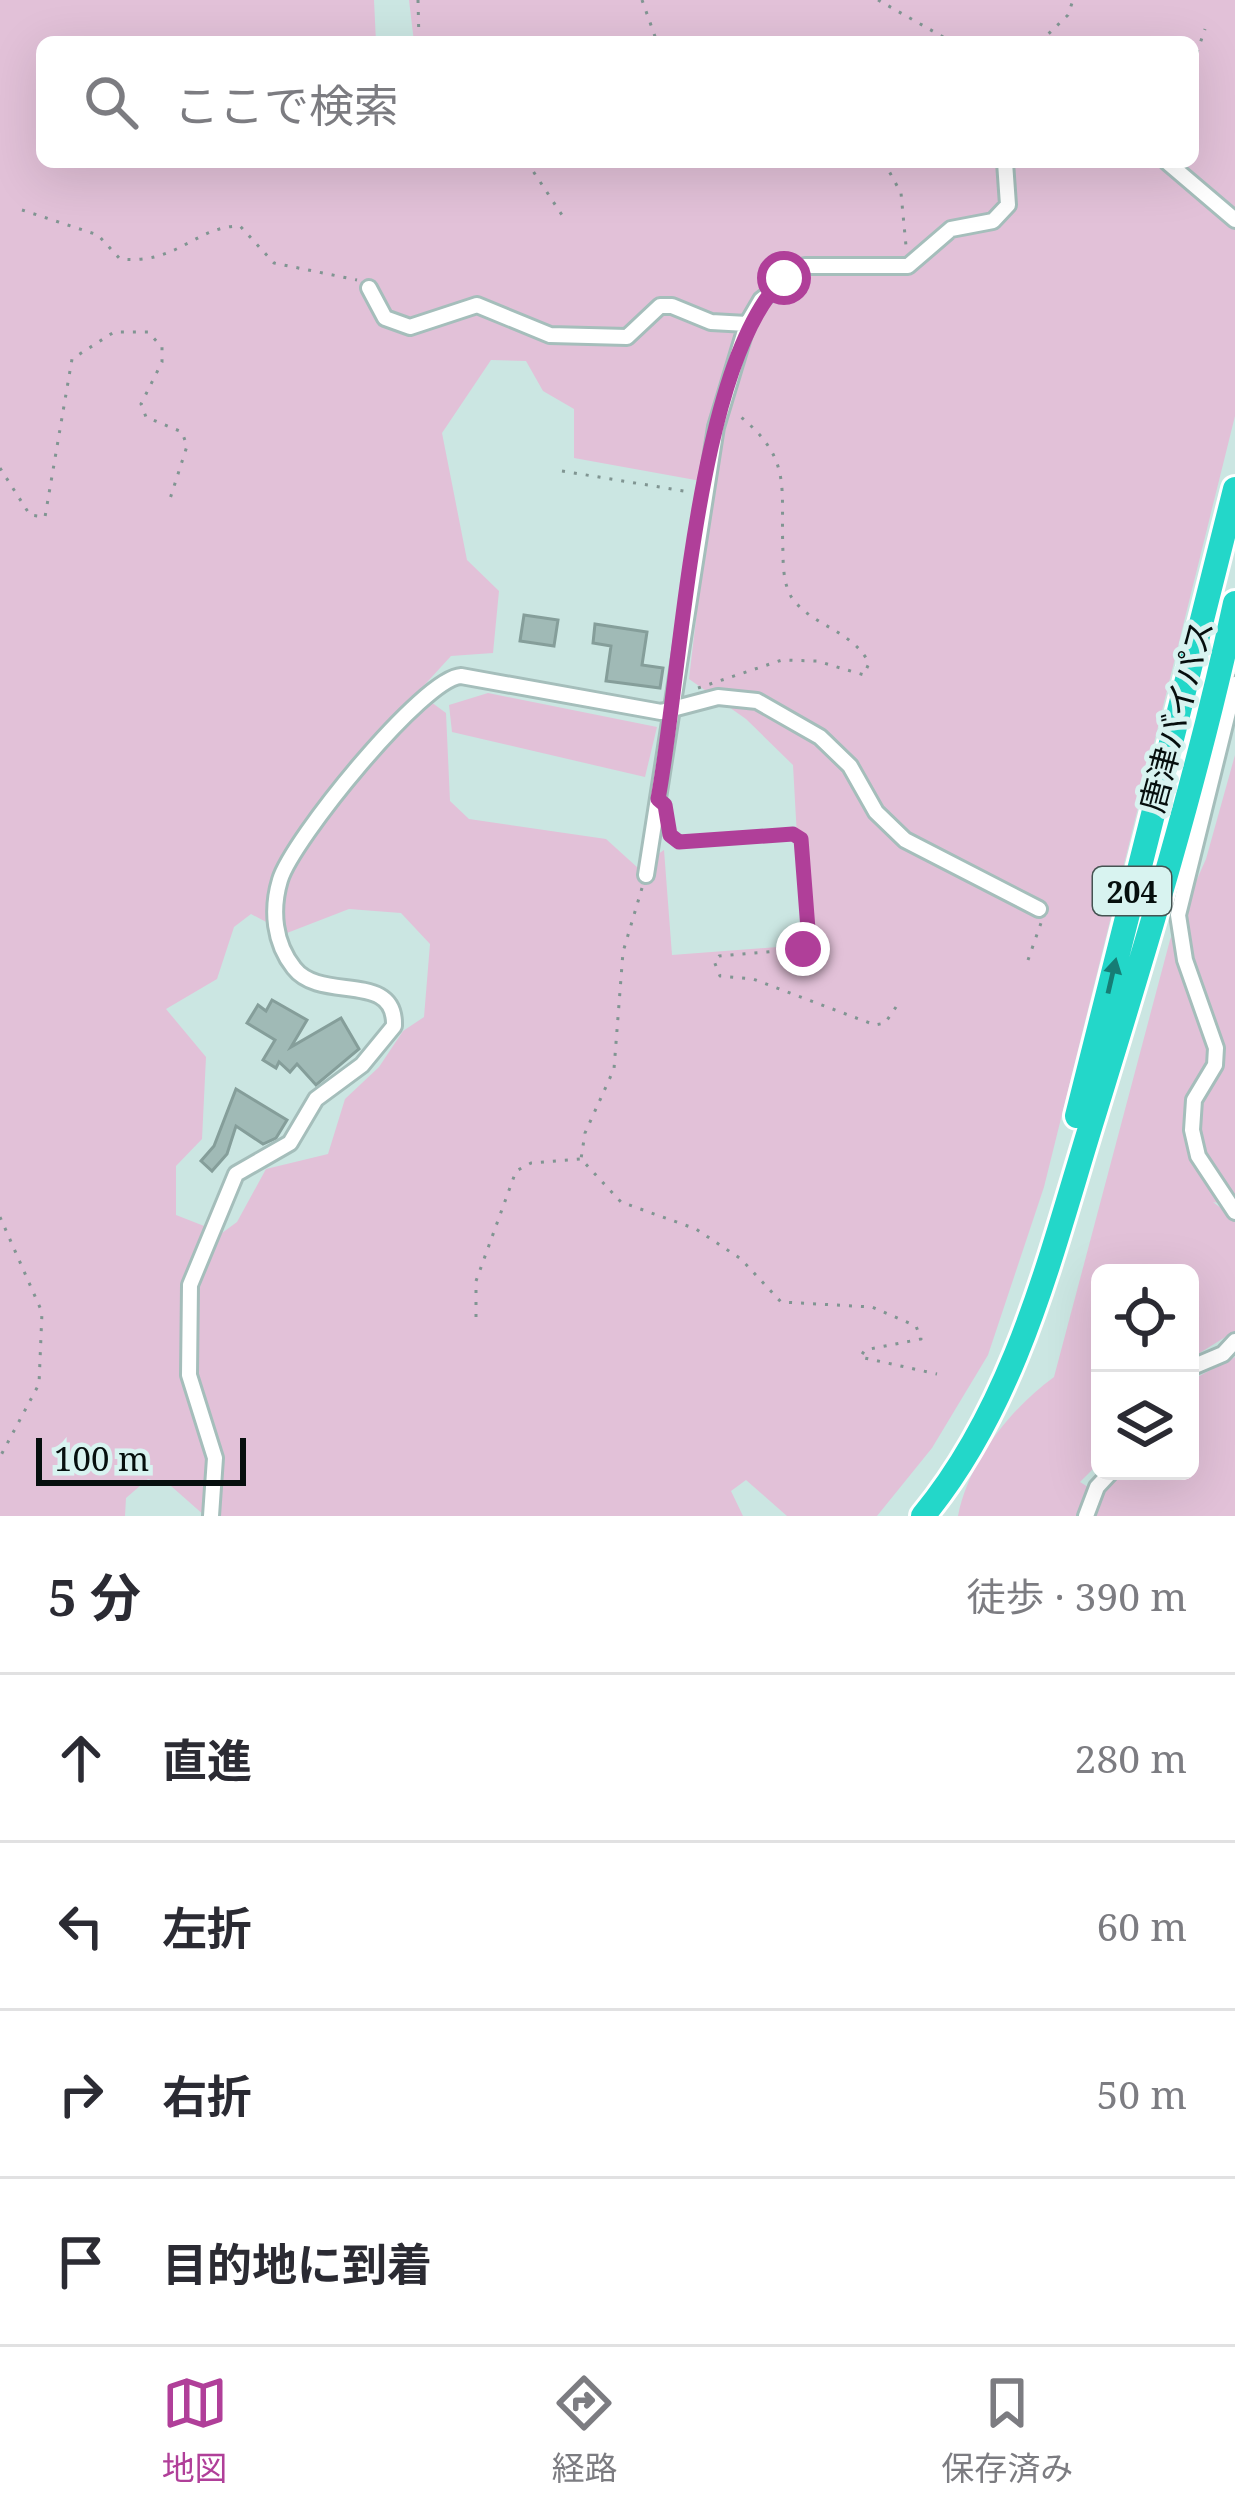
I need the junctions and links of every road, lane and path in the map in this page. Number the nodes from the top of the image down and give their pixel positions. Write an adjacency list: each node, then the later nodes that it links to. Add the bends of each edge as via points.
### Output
1 (418, 0): 6 (path)
2 (642, 0): 7 (path)
3 (878, 0): 8 (path)
4 (1073, 0): 9 (path)
5 (1205, 29): 10 (path)
6 (419, 36)
7 (655, 36)
8 (941, 36)
9 (1046, 36)
10 (1199, 46)
11 (531, 168): 16 (path)
12 (887, 168): 18 (path, via 901,193)
13 (1005, 168): 18 (street, via 1002,214 951,229)
14 (1173, 168): 17 (street)
15 (22, 210): 19 (path, via 98,235 120,259 145,262 240,226 274,263 350,275)
16 (562, 215)
17 (1235, 220)
18 (908, 266): 20 (street, via 805,266 761,299)
19 (369, 288): 20 (street, via 385,318 410,327 477,304 550,334 627,337 660,306)
20 (747, 324): 21 (street)
21 (722, 401): 25 (street); 30 (path, via 768,439 779,460 783,571 793,599 860,646 869,663 864,675 782,660 700,684)
22 (0, 468): 26 (path, via 30,515 45,517 72,359 114,332 148,332 163,362 141,404 146,417 182,432 187,446)
23 (562, 471): 25 (path)
24 (1235, 489): 28 (highway, 唐津バイパス / 204)
25 (704, 495): 30 (street)
26 (169, 502)
27 (1235, 603): 29 (highway, 唐津バイパス / 204)
28 (1190, 665): 29 (street); 39 (highway, 唐津バイパス / 204, one-way to 28)
29 (1230, 679): 37 (street, via 1178,915 1216,1048 1194,1100 1192,1130 1198,1156); 39 (highway, 唐津バイパス / 204)
30 (681, 708): 31 (street); 33 (street, via 742,697 820,737 905,840); 46 (street, via 448,677 352,772 295,848 274,921 294,969 324,987 380,993 394,1026 362,1065 316,1100 290,1143 236,1174 192,1272 189,1375 214,1458)
31 (658, 799): 32 (street); 35 (path, via 679,842 801,839 809,942 719,956 720,976 875,1025)
32 (646, 875): 36 (path, via 623,952 614,1069)
33 (1039, 909): 34 (path)
34 (1028, 960)
35 (896, 1006)
36 (581, 1159): 40 (path, via 516,1171 476,1281); 43 (path, via 621,1202 695,1229 741,1259 781,1302 872,1307 916,1326 921,1339 860,1357)
37 (1235, 1212)
38 (0, 1217): 44 (path, via 42,1312 39,1384)
39 (1036, 1294): 47 (highway, 唐津バイパス / 204, via 990,1416)
40 (476, 1317)
41 (1235, 1341): 42 (street)
42 (1199, 1364)
43 (937, 1374)
44 (0, 1456)
45 (1104, 1480): 48 (street)
46 (211, 1516)
47 (923, 1516)
48 (1086, 1516)

